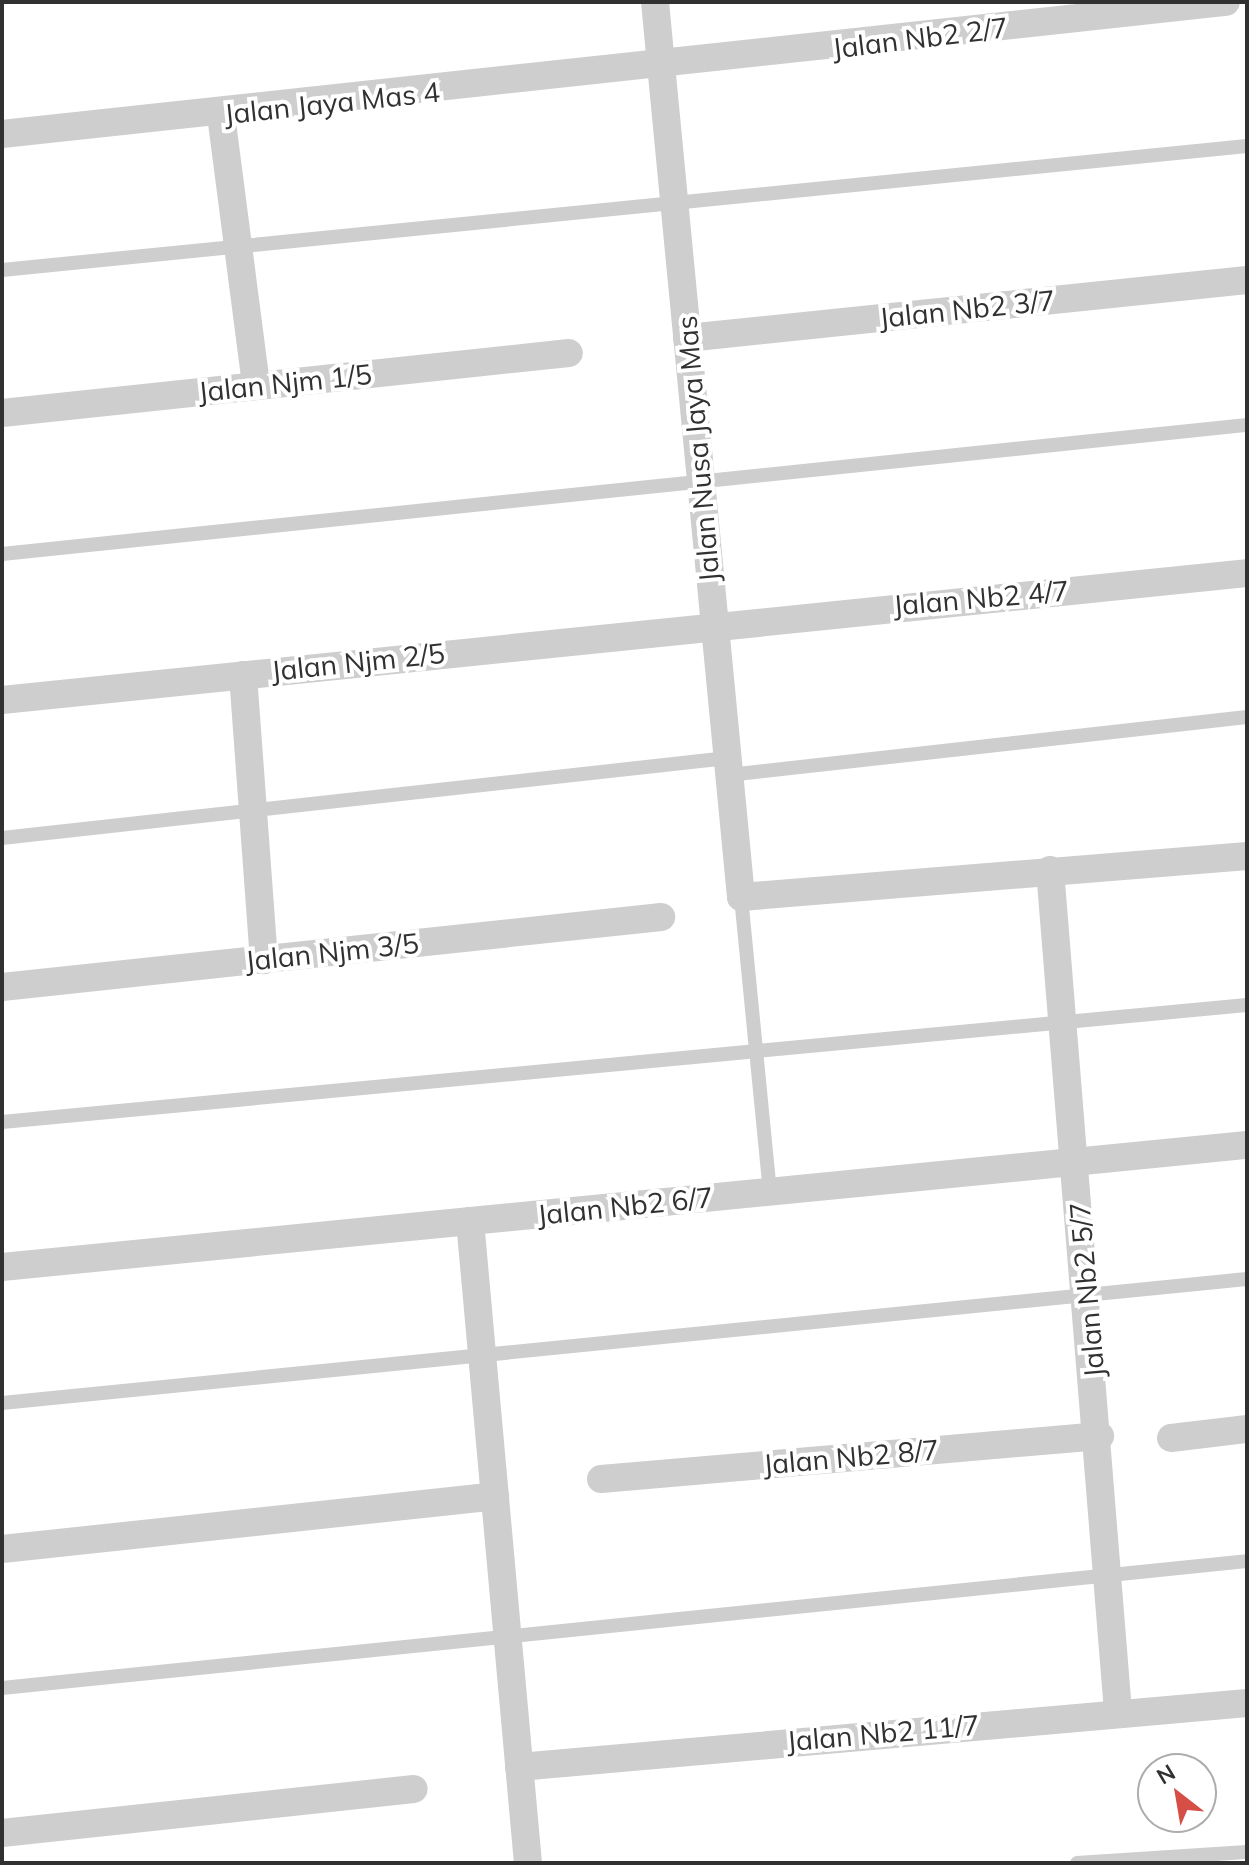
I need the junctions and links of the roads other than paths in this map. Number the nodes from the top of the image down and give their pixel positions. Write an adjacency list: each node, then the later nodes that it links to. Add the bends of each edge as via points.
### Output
1 (655, 2): 4 (street, Jalan Nusa Jaya Mas)
2 (1226, 2): 3 (street, Jalan Nb2 2/7)
3 (1070, 11): 4 (street, Jalan Nb2 2/7)
4 (661, 68): 5 (street, Jalan Jaya Mas 4); 8 (street, Jalan Nusa Jaya Mas)
5 (221, 115): 6 (street, Jalan Jaya Mas 4); 9 (street)
6 (2, 134)
7 (1247, 146): 8 (lane)
8 (675, 208): 9 (lane); 12 (street, Jalan Nusa Jaya Mas)
9 (238, 243): 10 (lane); 14 (street)
10 (2, 270)
11 (1247, 280): 12 (street, Jalan Nb2 3/7)
12 (687, 338): 17 (street, Jalan Nusa Jaya Mas)
13 (569, 353): 14 (street, Jalan Njm 1/5)
14 (256, 386): 15 (street, Jalan Njm 1/5)
15 (2, 413)
16 (1247, 425): 17 (lane)
17 (701, 479): 18 (lane); 20 (street, Jalan Nusa Jaya Mas)
18 (2, 554)
19 (1247, 573): 20 (street, Jalan Nb2 4/7)
20 (715, 623): 21 (street, Jalan Njm 2/5); 24 (street, Jalan Nusa Jaya Mas)
21 (243, 675): 22 (street, Jalan Njm 2/5); 25 (street)
22 (2, 700)
23 (1247, 717): 24 (lane)
24 (728, 766): 25 (lane); 29 (street, Jalan Nusa Jaya Mas)
25 (254, 811): 26 (lane); 31 (street)
26 (2, 838)
27 (1247, 856): 28 (street)
28 (1050, 870): 29 (street); 34 (street, Jalan Nb2 5/7)
29 (741, 897): 35 (lane)
30 (661, 917): 31 (street, Jalan Njm 3/5)
31 (264, 960): 32 (street, Jalan Njm 3/5)
32 (2, 987)
33 (1247, 1005): 34 (lane)
34 (1062, 1024): 35 (lane); 38 (street, Jalan Nb2 5/7)
35 (756, 1053): 36 (lane); 39 (lane)
36 (2, 1122)
37 (1247, 1145): 38 (street, Jalan Nb2 6/7)
38 (1076, 1162): 39 (street, Jalan Nb2 6/7); 43 (street, Jalan Nb2 5/7)
39 (770, 1192): 40 (street, Jalan Nb2 6/7)
40 (470, 1221): 41 (street, Jalan Nb2 6/7); 44 (street)
41 (2, 1267)
42 (1247, 1279): 43 (lane)
43 (1088, 1293): 44 (lane); 47 (street, Jalan Nb2 5/7)
44 (482, 1357): 45 (lane); 50 (street)
45 (2, 1403)
46 (1247, 1429): 48 (street)
47 (1100, 1436): 49 (street, Jalan Nb2 8/7); 53 (street, Jalan Nb2 5/7)
48 (1171, 1438)
49 (601, 1479)
50 (495, 1496): 51 (street); 54 (street)
51 (2, 1549)
52 (1247, 1561): 53 (lane)
53 (1109, 1574): 54 (lane); 57 (street, Jalan Nb2 5/7)
54 (507, 1634): 55 (lane); 58 (street)
55 (2, 1688)
56 (1247, 1703): 57 (street, Jalan Nb2 11/7)
57 (1118, 1711): 58 (street, Jalan Nb2 11/7)
58 (519, 1767): 62 (street)
59 (414, 1789): 60 (street)
60 (2, 1833)
61 (1247, 1852): 63 (lane)
62 (528, 1863)
63 (1077, 1863)

